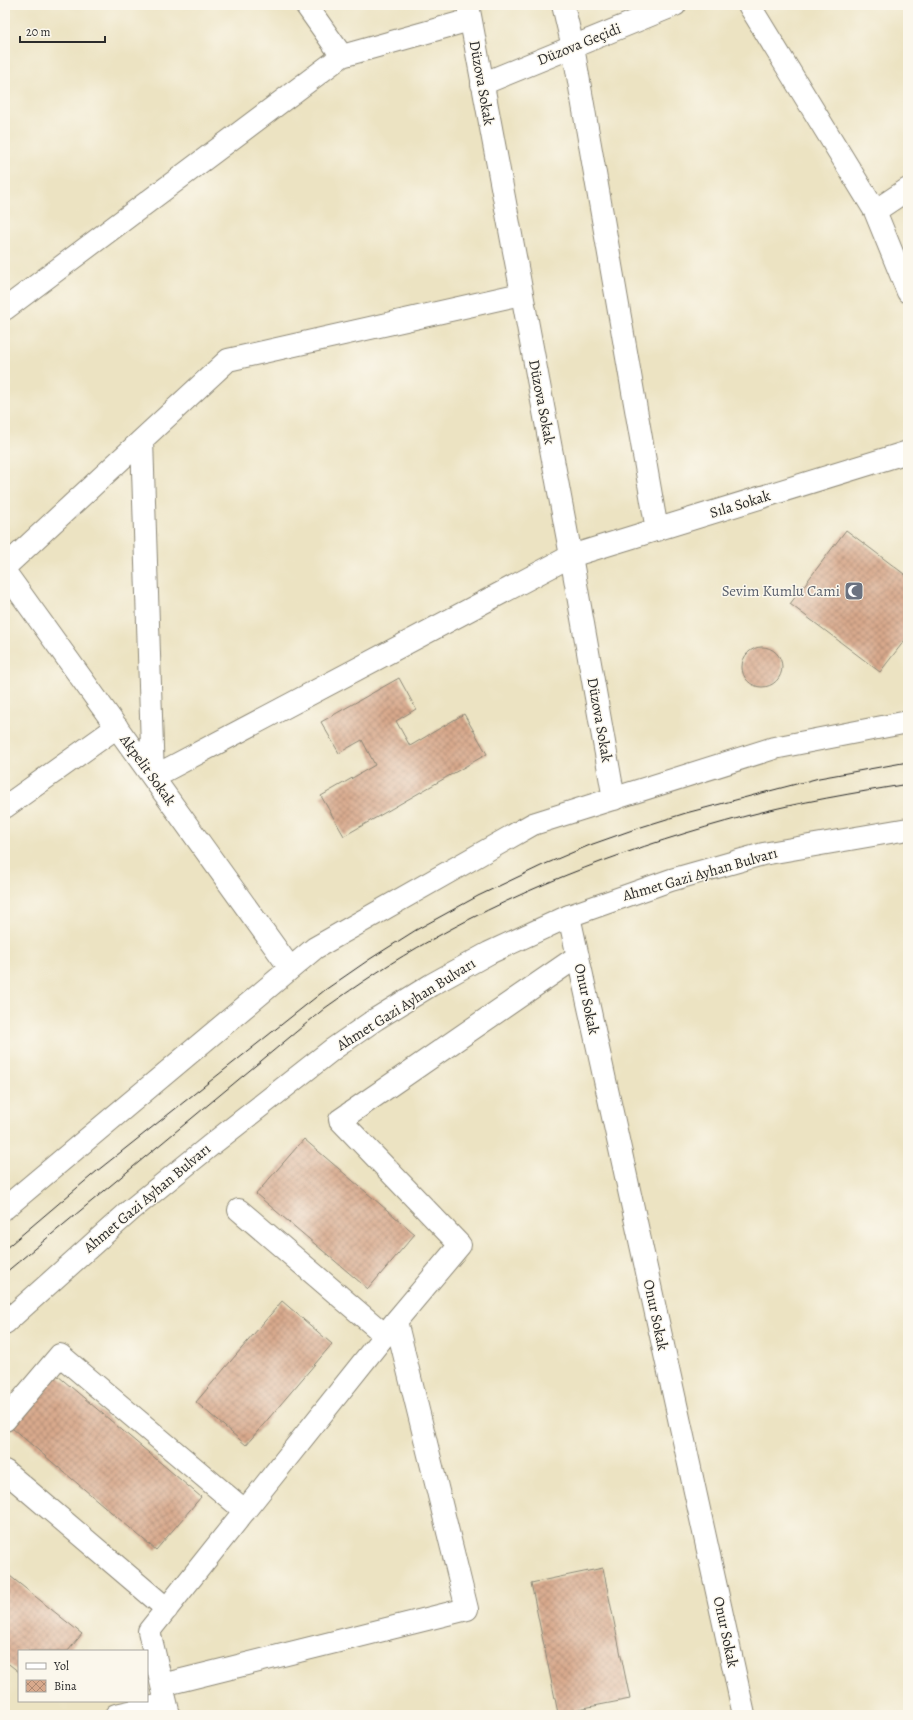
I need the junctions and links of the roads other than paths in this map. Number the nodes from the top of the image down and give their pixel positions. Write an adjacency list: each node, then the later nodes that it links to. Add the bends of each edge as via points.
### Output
1 (306, 5): 7 (street)
2 (563, 5): 6 (street)
3 (675, 5): 6 (street, Düzova Geçidi)
4 (748, 5): 10 (street)
5 (469, 12): 7 (street); 8 (street, Düzova Sokak)
6 (573, 47): 8 (street, Düzova Geçidi); 16 (street)
7 (342, 56): 13 (street)
8 (482, 84): 12 (street, Düzova Sokak)
9 (908, 189): 10 (street)
10 (874, 211): 11 (street)
11 (908, 292)
12 (521, 294): 14 (street, via 228,360); 17 (street, Düzova Sokak)
13 (5, 309)
14 (142, 440): 18 (street); 22 (street)
15 (908, 452): 16 (street, Sıla Sokak)
16 (657, 530): 17 (street, Sıla Sokak)
17 (571, 556): 22 (street, Sıla Sokak); 23 (street, Düzova Sokak)
18 (5, 567)
19 (5, 572): 21 (street, Akpelit Sokak)
20 (908, 722): 23 (street, via 774,748)
21 (117, 727): 22 (street, Akpelit Sokak); 24 (street)
22 (153, 777): 28 (street, Akpelit Sokak)
23 (614, 799): 28 (street, via 533,824 315,948)
24 (5, 807)
25 (908, 829): 26 (street, Ahmet Gazi Ayhan Bulvarı, via 763,854 671,880)
26 (569, 916): 27 (street, Onur Sokak); 31 (street, Ahmet Gazi Ayhan Bulvarı, via 489,953 431,985 333,1049 137,1205)
27 (578, 956): 32 (street, via 340,1120 460,1245); 39 (street, Onur Sokak)
28 (290, 968): 29 (street)
29 (5, 1208)
30 (240, 1210): 32 (street)
31 (5, 1323)
32 (391, 1328): 35 (street); 37 (street, via 467,1609)
33 (5, 1420): 35 (street, via 60,1354)
34 (5, 1472): 36 (street)
35 (245, 1511): 36 (street)
36 (167, 1609): 37 (street, via 149,1631)
37 (166, 1701): 38 (street)
38 (116, 1715)
39 (744, 1715)

